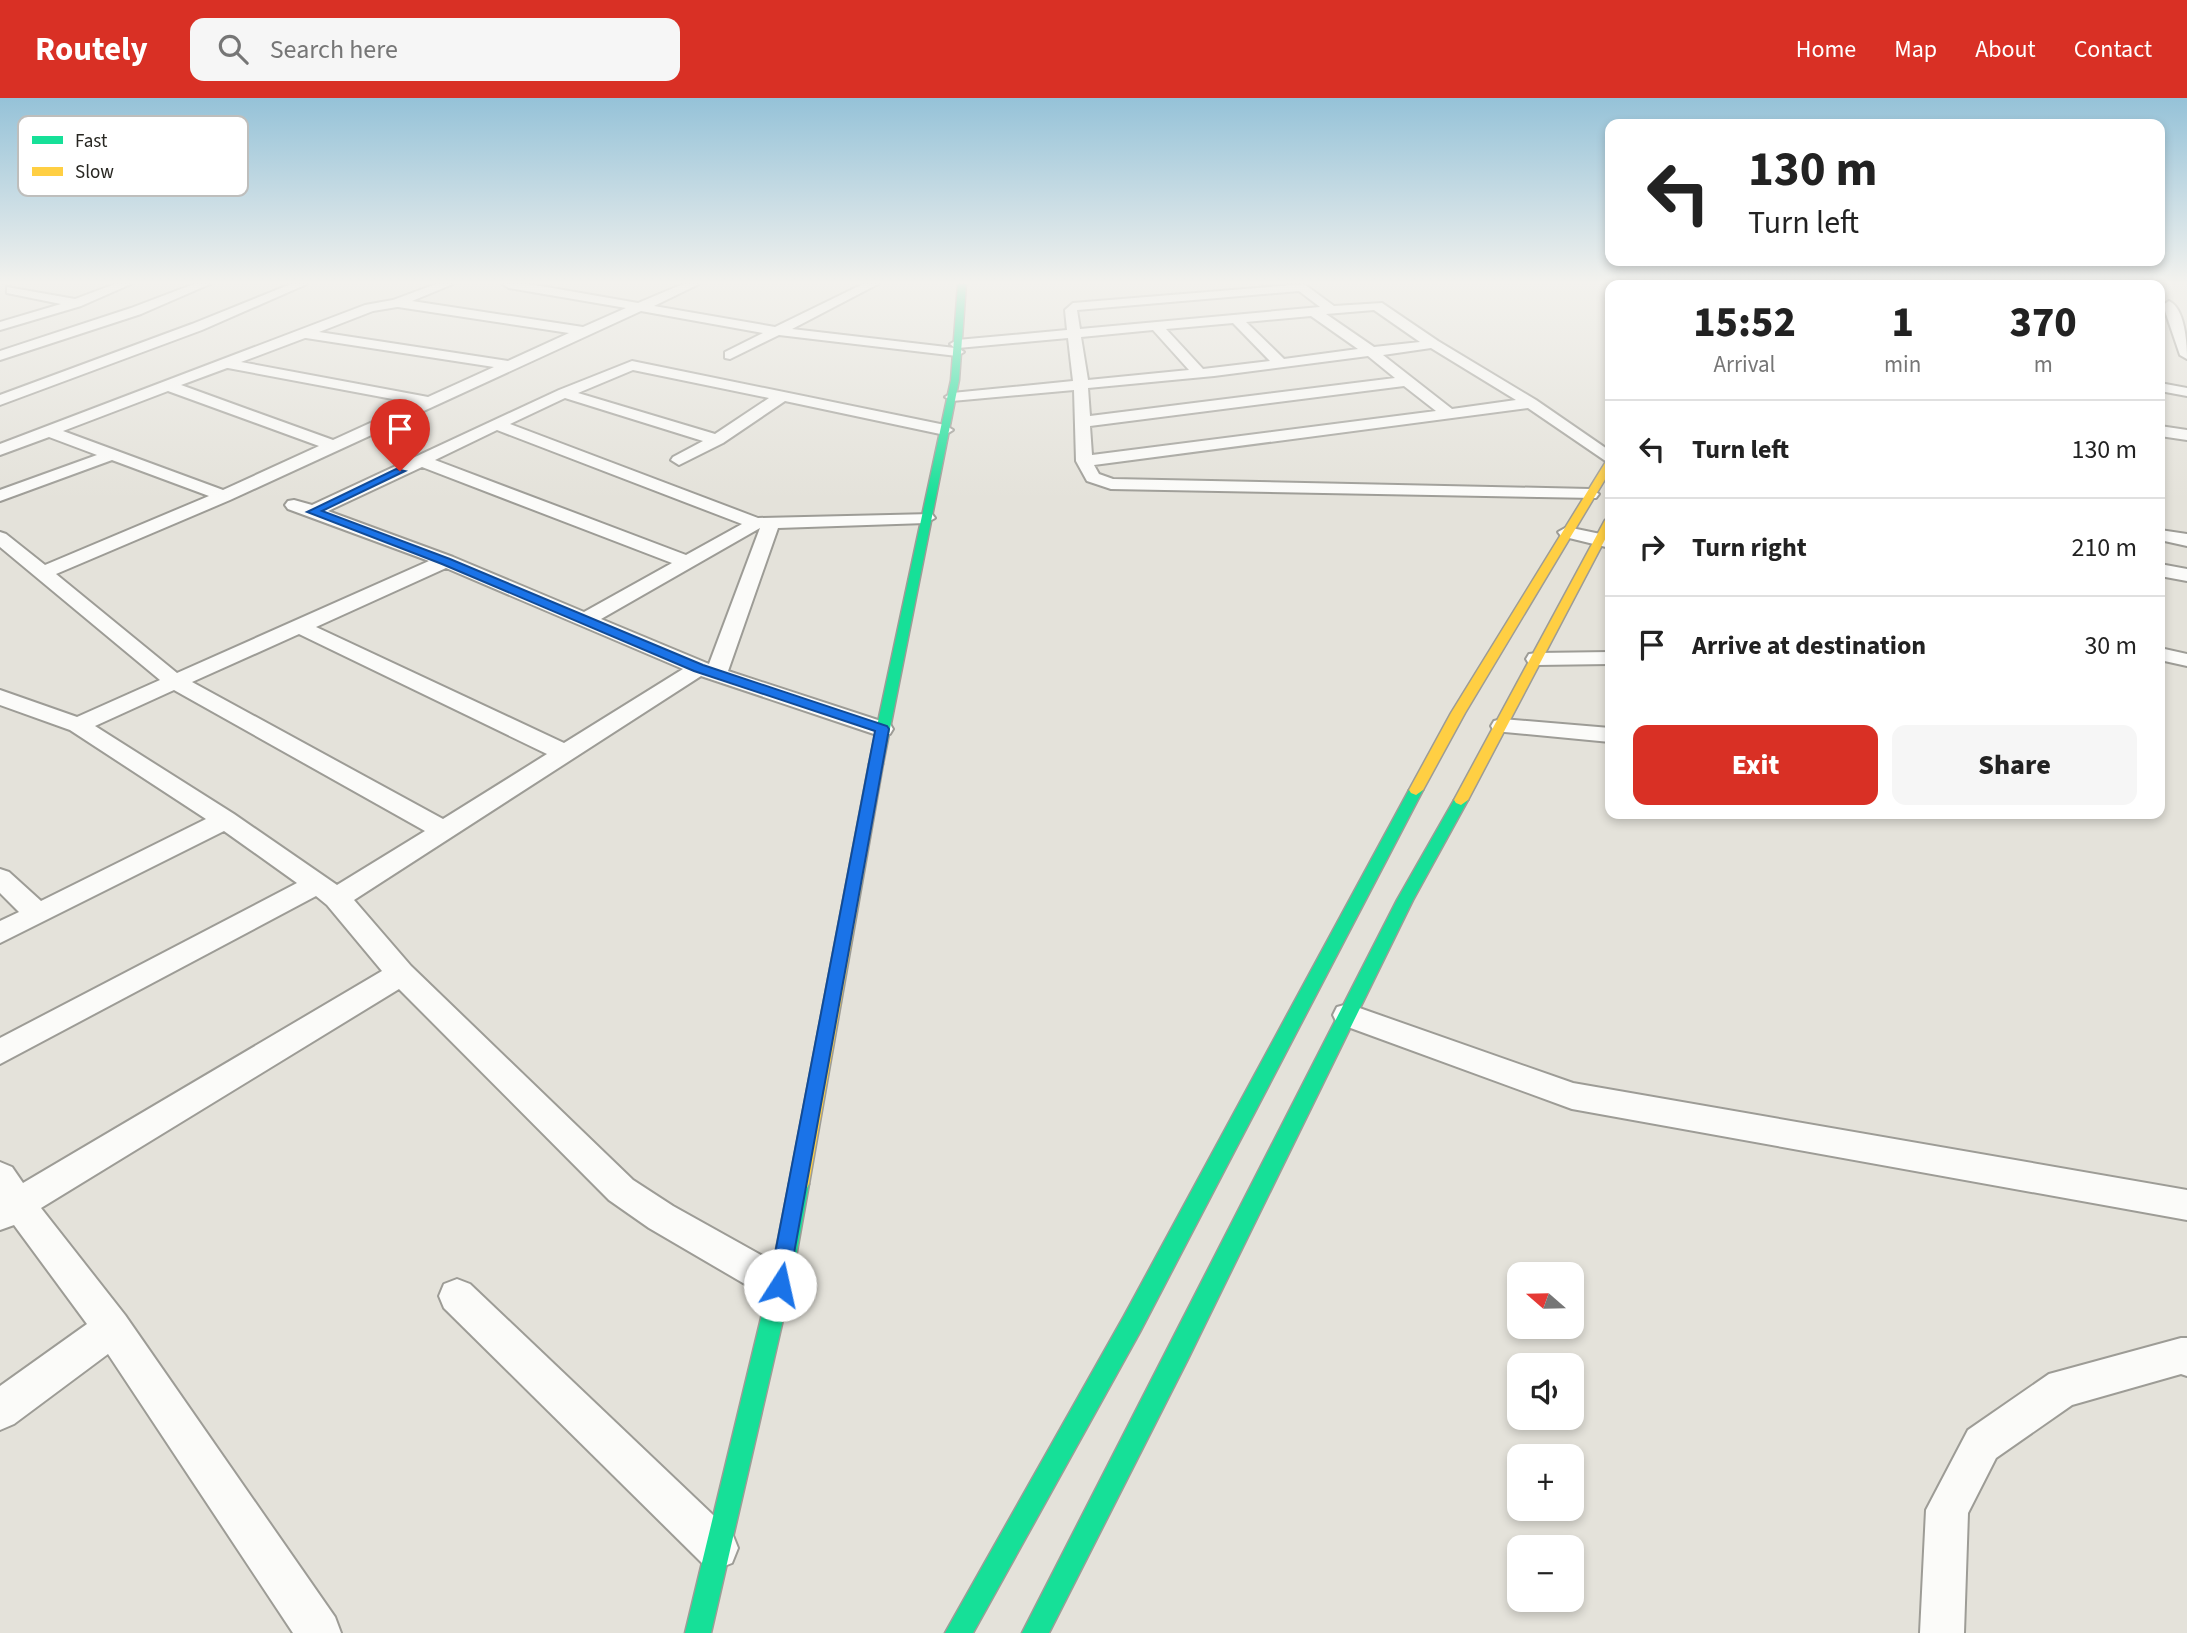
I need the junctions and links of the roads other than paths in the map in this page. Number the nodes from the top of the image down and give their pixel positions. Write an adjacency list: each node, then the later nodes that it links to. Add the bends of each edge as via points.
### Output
1 (120, 356): 24 (street)
2 (247, 356): 12 (street)
3 (446, 356): 14 (street)
4 (529, 356): 14 (street)
5 (956, 356): 23 (main road)
6 (1077, 356): 17 (street)
7 (1183, 356): 15 (street)
8 (1273, 356): 13 (street)
9 (1344, 356): 13 (street)
10 (1375, 356): 16 (street)
11 (1452, 356): 26 (street)
12 (228, 363): 18 (street); 25 (street)
13 (1281, 364): 15 (street)
14 (508, 365): 25 (street)
15 (1199, 373): 17 (street)
16 (1406, 381): 27 (street); 28 (street)
17 (1081, 385): 23 (street); 28 (street)
18 (169, 386): 31 (street); 35 (street)
19 (2165, 388): 20 (street)
20 (2187, 392)
21 (564, 393): 22 (street, via 632,365); 29 (street); 34 (street)
22 (784, 395): 30 (street); 34 (street)
23 (952, 397): 30 (main road)
24 (0, 400)
25 (430, 402): 35 (street)
26 (1531, 403): 27 (street); 38 (street)
27 (1448, 413): 41 (street)
28 (1082, 422): 41 (street)
29 (497, 425): 40 (street); 49 (street)
30 (945, 430): 48 (main road)
31 (50, 432): 36 (street); 37 (street)
32 (2165, 432): 33 (street)
33 (2187, 435)
34 (718, 440): 39 (street)
35 (334, 446): 45 (street)
36 (0, 450)
37 (111, 455): 44 (street); 45 (street)
38 (1605, 457)
39 (679, 460)
40 (422, 461): 47 (street); 56 (street)
41 (1084, 461): 43 (street, via 1093,477 1111,484)
42 (1605, 469): 43 (main road)
43 (1590, 494): 50 (main road)
44 (0, 496)
45 (224, 496): 58 (street)
46 (294, 505): 47 (street)
47 (313, 512): 55 (street)
48 (926, 518): 49 (street); 71 (main road)
49 (764, 522): 56 (street); 66 (street)
50 (1567, 532): 54 (street); 76 (main road, via 1458,713)
51 (2165, 536): 53 (street)
52 (0, 538): 58 (street)
53 (2187, 540)
54 (1604, 541): 64 (main road)
55 (446, 561): 60 (street); 61 (street)
56 (687, 562): 60 (street)
57 (2165, 571): 59 (street)
58 (42, 573): 67 (street)
59 (2187, 575)
60 (585, 620): 66 (street)
61 (300, 626): 67 (street); 73 (street)
62 (2165, 655): 65 (street)
63 (1605, 658): 64 (street)
64 (1536, 659): 70 (main road)
65 (2187, 660)
66 (708, 671): 71 (street); 73 (street)
67 (175, 682): 69 (street); 75 (street)
68 (0, 697): 69 (street)
69 (78, 725): 74 (street)
70 (1502, 726): 72 (street); 78 (main road)
71 (882, 729): 87 (main road)
72 (1605, 735)
73 (565, 753): 75 (street)
74 (225, 820): 79 (street); 80 (street)
75 (443, 830): 79 (street)
76 (1369, 876): 78 (main road); 95 (main road, via 1132,1324)
77 (0, 878): 80 (street)
78 (1412, 889): 83 (main road)
79 (327, 891): 82 (street); 84 (street)
80 (39, 914): 81 (street)
81 (0, 933)
82 (401, 974): 85 (street); 87 (street, via 621,1191)
83 (1348, 1015): 86 (street, via 1572,1096); 96 (main road)
84 (0, 1052)
85 (6, 1199): 89 (street)
86 (2187, 1205)
87 (780, 1285): 92 (main road)
88 (457, 1296): 92 (street)
89 (112, 1328): 91 (street); 93 (street)
90 (2187, 1357): 97 (street, via 2063,1388 1982,1444 1947,1510)
91 (0, 1410)
92 (718, 1548): 94 (main road)
93 (319, 1633)
94 (698, 1633)
95 (958, 1633)
96 (1035, 1633)
97 (1942, 1633)

